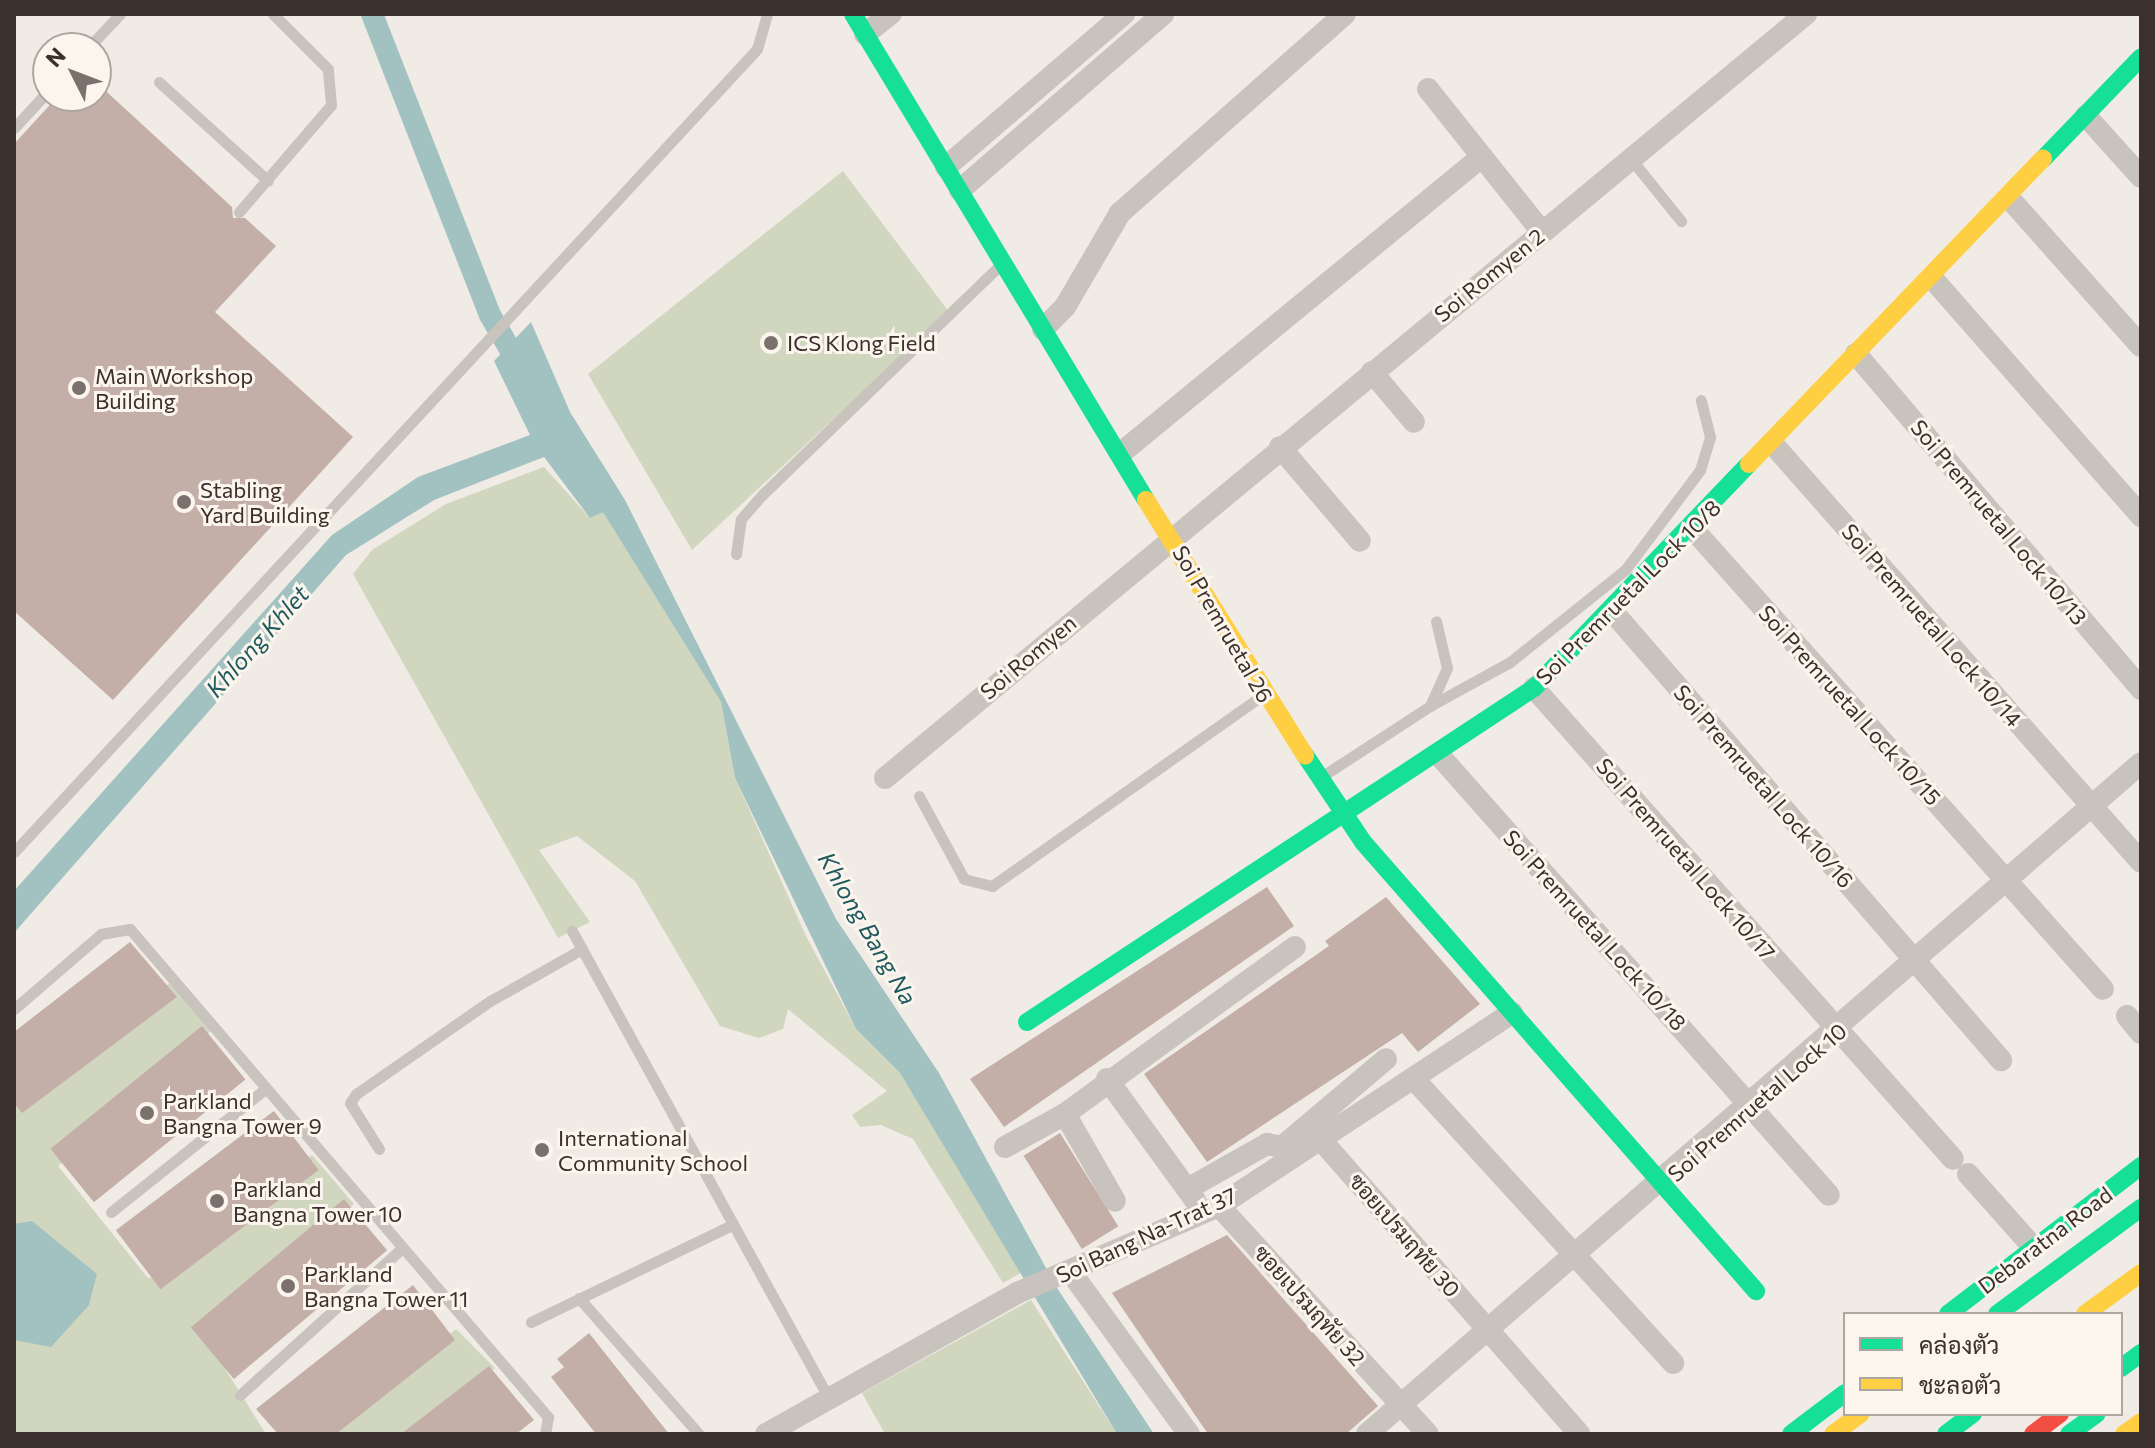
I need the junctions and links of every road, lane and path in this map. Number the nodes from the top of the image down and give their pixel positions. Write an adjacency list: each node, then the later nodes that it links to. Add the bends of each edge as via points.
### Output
1 (120, 14): 10 (lane)
2 (273, 14): 24 (lane, via 315,53 332,85 325,120)
3 (767, 14): 59 (lane, via 757,49)
4 (853, 14): 11 (main road, Soi Premruetal 26)
5 (891, 14): 11 (street)
6 (1124, 14): 12 (street)
7 (1163, 14): 14 (street)
8 (1345, 14): 32 (street, via 1120,213)
9 (1806, 14): 21 (street, Soi Romyen 2)
10 (103, 32)
11 (865, 34): 22 (main road, Soi Premruetal 26)
12 (1079, 52): 14 (street); 22 (street)
13 (2141, 57): 18 (main road, Soi Premruetal Lock 10/8)
14 (1096, 72): 25 (street)
15 (159, 82): 24 (lane)
16 (1428, 89): 20 (street)
17 (32, 108): 19 (lane)
18 (2086, 116): 23 (street); 26 (main road, Soi Premruetal Lock 10/8)
19 (14, 128)
20 (1481, 157): 29 (street); 40 (street)
21 (1631, 159): 28 (lane); 29 (street, Soi Romyen 2)
22 (946, 167): 25 (main road, Soi Premruetal 26)
23 (2141, 177)
24 (268, 181): 27 (lane)
25 (960, 190): 30 (main road, Soi Premruetal 26)
26 (2009, 198): 31 (main road, Soi Premruetal Lock 10/8); 33 (street)
27 (239, 212)
28 (1681, 221)
29 (1542, 232): 35 (street, Soi Romyen 2)
30 (1002, 263): 32 (main road, Soi Premruetal 26); 45 (lane, via 763,494 741,519)
31 (1932, 278): 34 (main road, Soi Premruetal Lock 10/8); 41 (street)
32 (1043, 329): 40 (main road, Soi Premruetal 26)
33 (2141, 346)
34 (1856, 354): 38 (main road, Soi Premruetal Lock 10/8); 49 (street, Soi Premruetal Lock 10/13)
35 (1372, 372): 37 (street); 39 (street, Soi Romyen 2)
36 (1701, 400): 51 (lane, via 1710,437 1700,470 1625,570 1549,635)
37 (1414, 422)
38 (1772, 443): 42 (main road, Soi Premruetal Lock 10/8); 57 (street, Soi Premruetal Lock 10/14)
39 (1280, 447): 43 (street, Soi Romyen 2); 44 (street)
40 (1121, 453): 43 (main road, Soi Premruetal 26)
41 (2141, 516)
42 (1693, 529): 46 (main road, Soi Premruetal Lock 10/8); 61 (street, Soi Premruetal Lock 10/15)
43 (1172, 536): 50 (main road, Soi Premruetal 26); 55 (street, Soi Romyen)
44 (1360, 541)
45 (736, 554)
46 (1613, 612): 48 (main road, Soi Premruetal Lock 10/8); 65 (street, Soi Premruetal Lock 10/16)
47 (1436, 621): 51 (lane, via 1447,668)
48 (1534, 688): 52 (main road, Soi Premruetal Lock 10/8); 70 (street, Soi Premruetal Lock 10/17)
49 (2141, 689)
50 (1264, 695): 54 (main road, Soi Premruetal 26); 56 (lane, via 992,886 964,879)
51 (1430, 706): 54 (lane)
52 (1438, 754): 58 (main road, Soi Premruetal Lock 10/8); 76 (street, Soi Premruetal Lock 10/18)
53 (2141, 763): 57 (street, Soi Premruetal Lock 10)
54 (1321, 777): 58 (main road, Soi Premruetal 26)
55 (885, 778)
56 (919, 796)
57 (2092, 807): 60 (street, Soi Premruetal Lock 10/14); 61 (street, Soi Premruetal Lock 10)
58 (1340, 809): 68 (main road, Soi Premruetal 26); 69 (main road, Soi Premruetal Lock 10/8)
59 (14, 852)
60 (2141, 862)
61 (2006, 883): 65 (street, Soi Premruetal Lock 10); 66 (street, Soi Premruetal Lock 10/15)
62 (572, 931): 64 (lane)
63 (1295, 947): 74 (street)
64 (582, 949): 80 (lane, via 490,1001 356,1094 350,1103); 89 (lane)
65 (1916, 959): 70 (street, Soi Premruetal Lock 10); 72 (street, Soi Premruetal Lock 10/16)
66 (2103, 989)
67 (14, 1009): 75 (lane, via 101,934 130,929)
68 (1512, 1013): 73 (street, Soi Bang Na-Trat 37); 82 (main road, Soi Premruetal 26)
69 (1027, 1022)
70 (1837, 1031): 76 (street, Soi Premruetal Lock 10); 90 (street, Soi Premruetal Lock 10/17)
71 (1386, 1059): 83 (street, via 1282,1147 1267,1144)
72 (2001, 1060)
73 (1413, 1078): 78 (street, Soi Bang Na-Trat 37); 92 (street)
74 (1107, 1079): 77 (street); 83 (street, ซอยเปรมฤทัย 32)
75 (265, 1089): 88 (lane); 91 (lane)
76 (1752, 1105): 82 (street, Soi Premruetal Lock 10); 84 (street, Soi Premruetal Lock 10/18)
77 (1065, 1114): 79 (street); 85 (street)
78 (1322, 1141): 87 (street, Soi Bang Na-Trat 37); 103 (street, ซอยเปรมฤทัย 30)
79 (1005, 1147)
80 (379, 1149)
81 (2141, 1166): 90 (main road, Debaratna Road)
82 (1660, 1187): 92 (street, Soi Premruetal Lock 10); 96 (main road, Soi Premruetal 26)
83 (1189, 1188): 87 (street, ซอยเปรมฤทัย 32)
84 (1829, 1195)
85 (1115, 1201)
86 (2141, 1208): 99 (main road)
87 (1210, 1209): 93 (street, Soi Bang Na-Trat 37); 112 (street, ซอยเปรมฤทัย 32)
88 (111, 1212)
89 (732, 1225): 97 (lane); 110 (lane)
90 (2034, 1248): 98 (main road, Debaratna Road)
91 (400, 1250): 109 (lane); 119 (lane, via 548,1417)
92 (1572, 1255): 103 (street, Soi Premruetal Lock 10); 107 (street)
93 (1065, 1273): 110 (street, Soi Bang Na-Trat 37, via 1017,1293); 122 (street)
94 (2141, 1273): 100 (main road)
95 (2141, 1289): 101 (main road)
96 (1756, 1291)
97 (579, 1298): 102 (lane); 120 (lane)
98 (1951, 1312)
99 (2000, 1312)
100 (2088, 1312)
101 (2110, 1312)
102 (531, 1322)
103 (1488, 1328): 112 (street, Soi Premruetal Lock 10); 125 (street, ซอยเปรมฤทัย 30)
104 (2141, 1329): 105 (main road)
105 (2123, 1342)
106 (2141, 1353): 108 (main road)
107 (1673, 1363)
108 (2123, 1366)
109 (240, 1395)
110 (827, 1395): 121 (street, Soi Bang Na-Trat 37)
111 (1843, 1395): 126 (main road)
112 (1401, 1405): 123 (street, Soi Premruetal Lock 10); 124 (street, ซอยเปรมฤทัย 32)
113 (1858, 1416): 127 (main road)
114 (1950, 1416): 128 (main road)
115 (1970, 1416): 129 (main road)
116 (2057, 1416): 130 (main road)
117 (2094, 1416): 131 (main road)
118 (2141, 1422): 132 (main road)
119 (545, 1434)
120 (699, 1434)
121 (766, 1434)
122 (1189, 1434)
123 (1367, 1434)
124 (1428, 1434)
125 (1579, 1434)
126 (1791, 1434)
127 (1833, 1434)
128 (1926, 1434)
129 (1946, 1434)
130 (2033, 1434)
131 (2069, 1434)
132 (2124, 1434)

